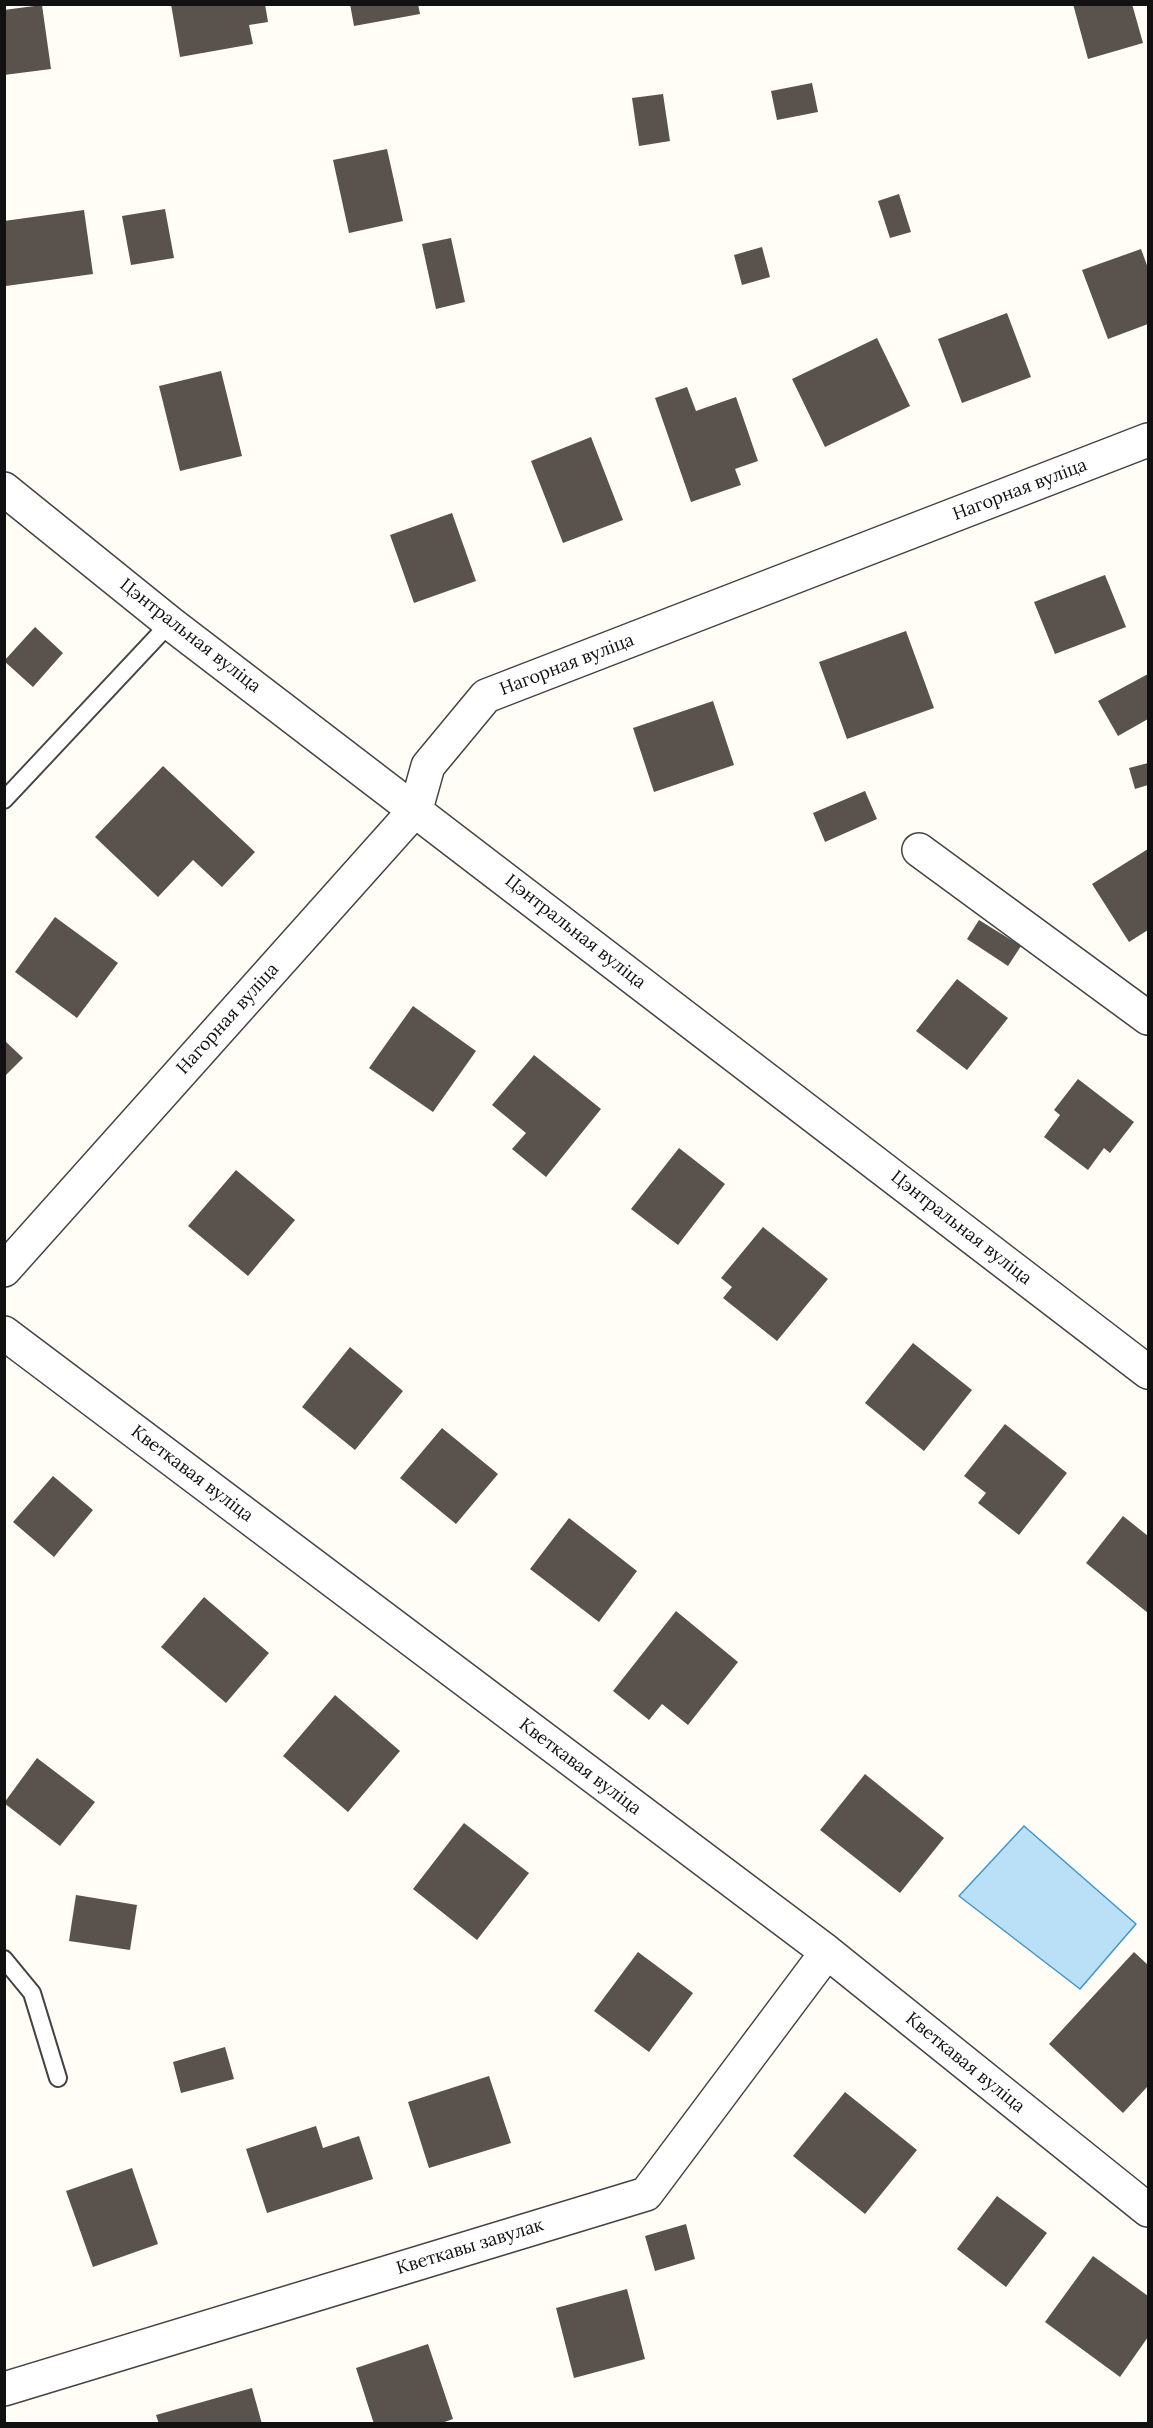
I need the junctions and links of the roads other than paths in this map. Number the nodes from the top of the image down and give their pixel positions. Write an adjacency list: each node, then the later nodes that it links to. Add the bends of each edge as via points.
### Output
1 (1149, 440): 5 (street, Нагорная вуліца, via 486,696 428,766)
2 (4, 489): 3 (street, Цэнтральная вуліца)
3 (170, 623): 4 (lane); 5 (street, Цэнтральная вуліца)
4 (4, 800)
5 (416, 809): 8 (street, Нагорная вуліца); 10 (street, Цэнтральная вуліца)
6 (919, 850): 7 (street)
7 (1149, 1018)
8 (4, 1270)
9 (4, 1333): 11 (street, Кветкавая вуліца)
10 (1149, 1372)
11 (827, 1952): 14 (street, Кветкавая вуліца); 15 (street, Кветкавы завулак, via 646,2194)
12 (4, 1959): 13 (lane, via 32,1993)
13 (58, 2078)
14 (1149, 2210)
15 (4, 2389)

